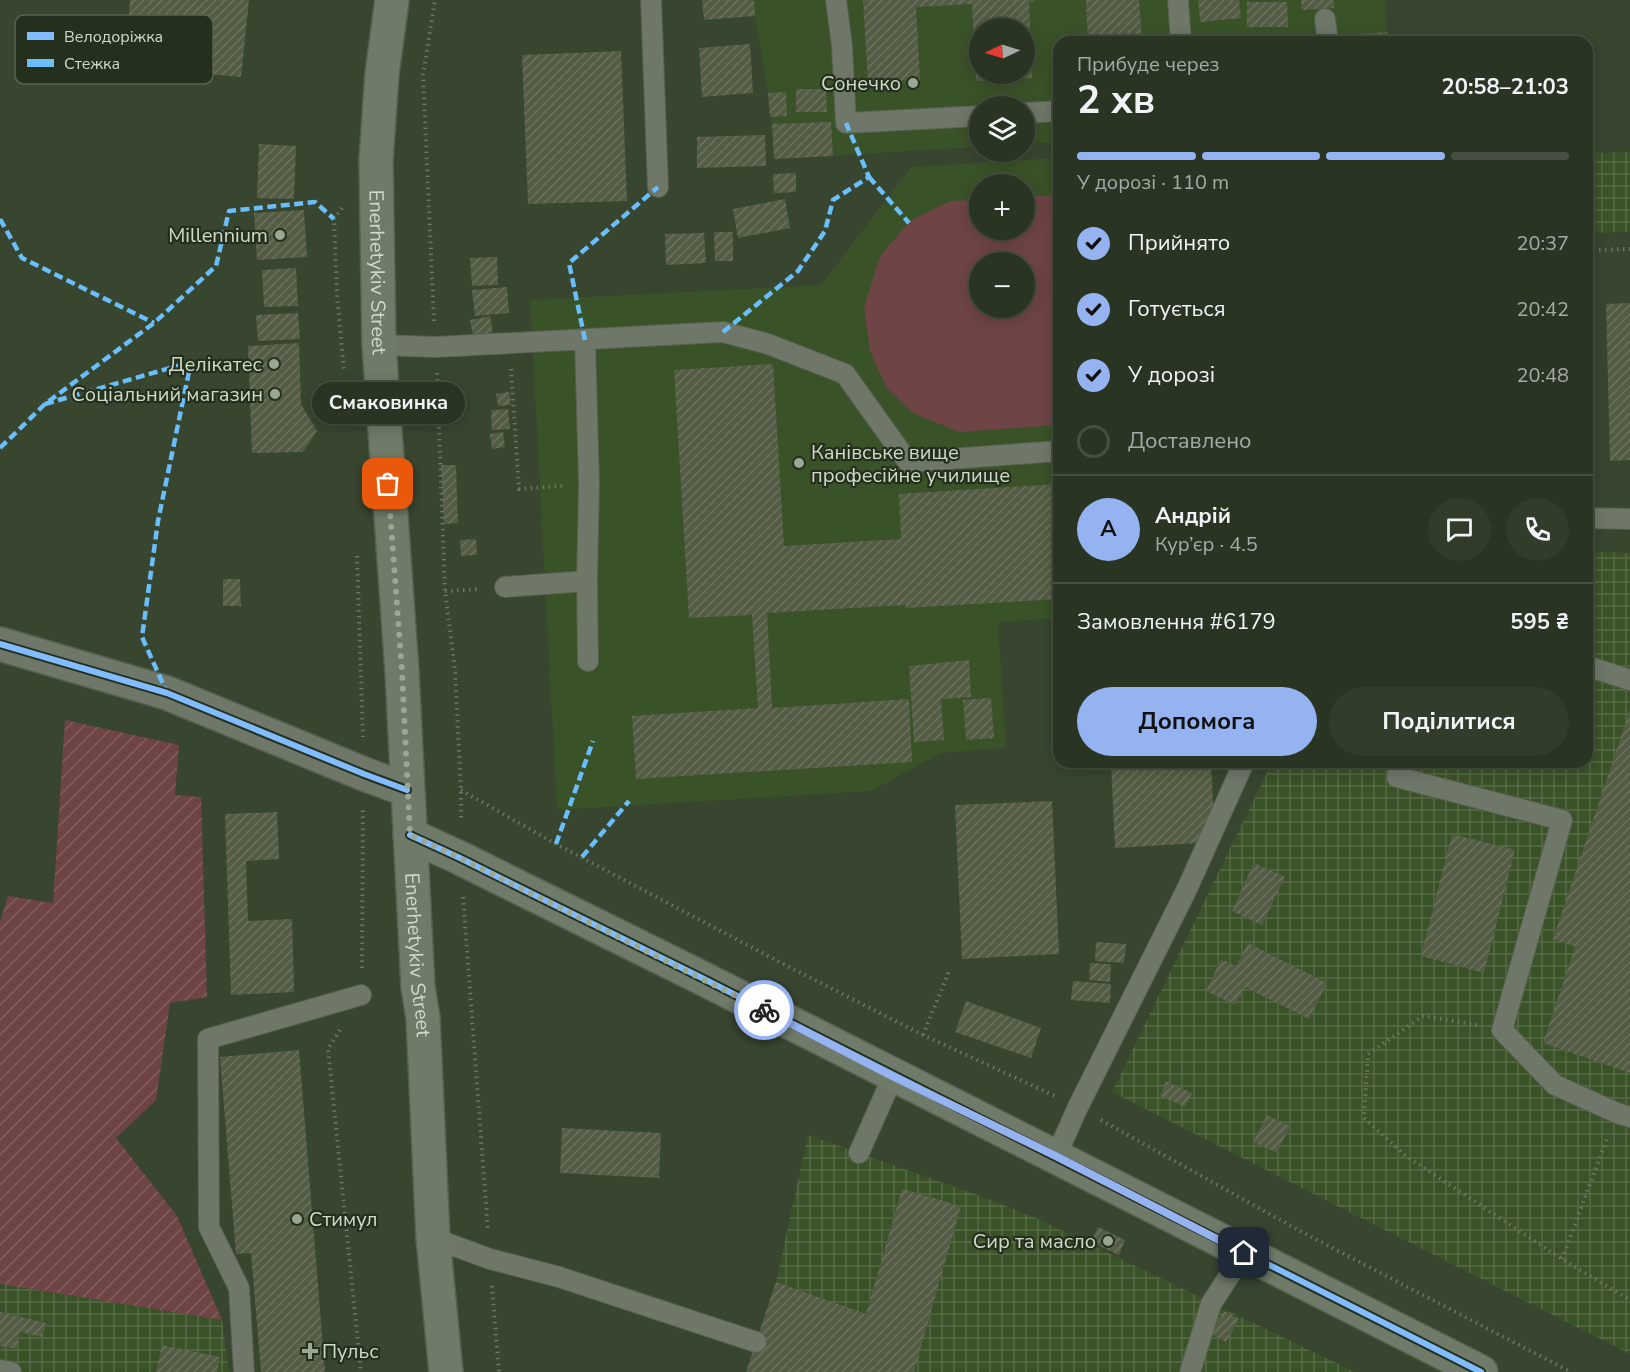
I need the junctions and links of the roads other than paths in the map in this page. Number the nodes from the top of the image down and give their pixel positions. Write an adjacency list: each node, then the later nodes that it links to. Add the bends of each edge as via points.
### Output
1 (392, 0): 13 (main road, Enerhetykiv Street, via 376,160)
2 (651, 0): 11 (lane)
3 (836, 0): 10 (lane, via 846,123)
4 (1178, 0): 6 (lane)
5 (1325, 19): 7 (lane)
6 (1181, 36)
7 (1327, 36)
8 (1053, 111): 9 (lane)
9 (1035, 112)
10 (969, 117)
11 (658, 187)
12 (585, 339): 13 (lane, via 436,347); 14 (lane, via 723,332 768,345 844,374 908,462); 17 (lane, via 590,484)
13 (379, 345): 25 (main road, Enerhetykiv Street)
14 (1053, 451)
15 (1593, 518): 16 (lane)
16 (1630, 519)
17 (587, 581): 18 (lane); 20 (lane)
18 (506, 587)
19 (0, 644): 25 (street, via 167,693)
20 (588, 661)
21 (1593, 668): 22 (lane)
22 (1630, 680)
23 (1241, 768): 31 (lane, via 1187,889)
24 (1399, 768): 29 (lane, via 1397,777 1562,820 1502,1030 1555,1085)
25 (407, 790): 26 (main road, Enerhetykiv Street)
26 (410, 835): 28 (main road); 32 (main road, Enerhetykiv Street)
27 (361, 995): 37 (lane, via 208,1039 209,1227 239,1288)
28 (892, 1076): 30 (lane); 31 (main road)
29 (1624, 1115)
30 (859, 1153)
31 (1056, 1156): 33 (main road)
32 (433, 1238): 34 (lane); 38 (main road, Enerhetykiv Street)
33 (1244, 1253): 39 (lane, via 1211,1304); 40 (main road)
34 (756, 1342)
35 (0, 1370): 36 (lane)
36 (11, 1372)
37 (244, 1372)
38 (446, 1372)
39 (1190, 1372)
40 (1481, 1372)

